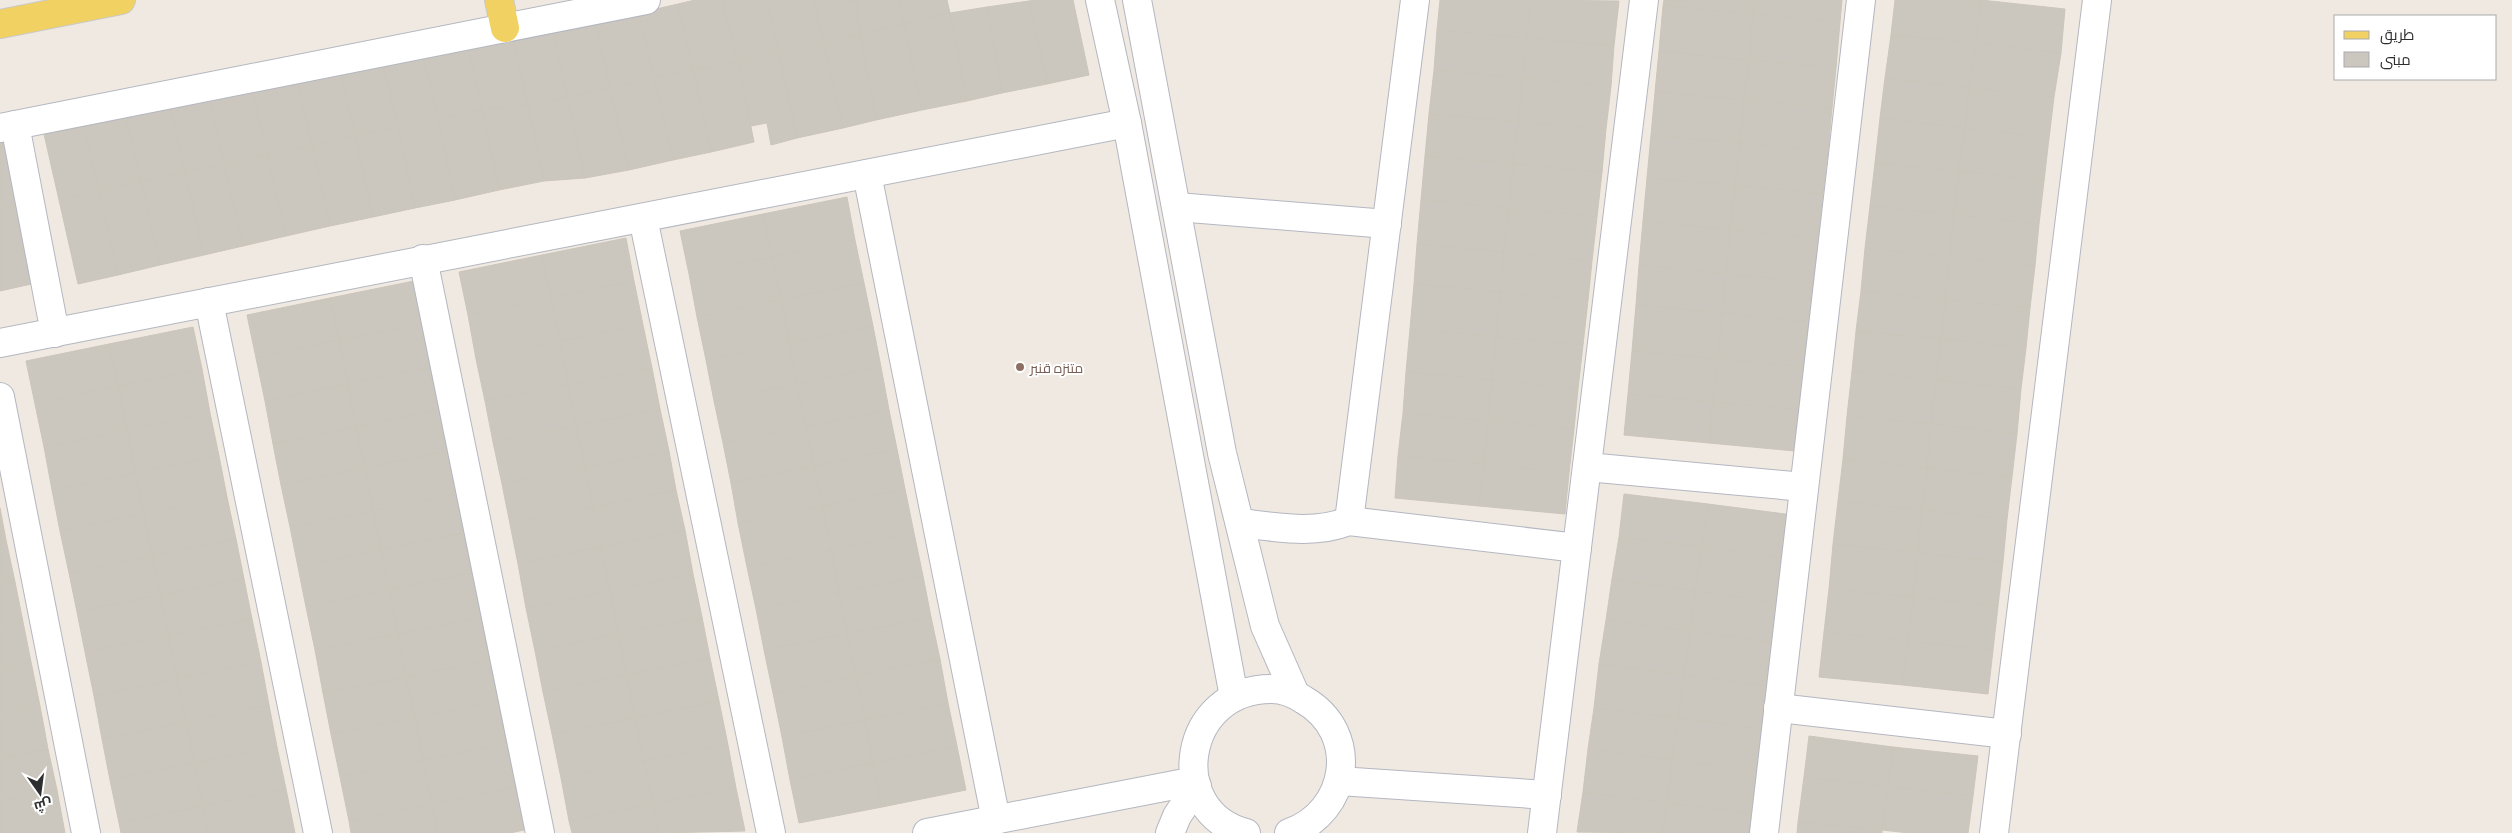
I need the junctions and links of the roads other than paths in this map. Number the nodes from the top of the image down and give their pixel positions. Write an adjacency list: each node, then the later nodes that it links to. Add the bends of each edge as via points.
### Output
1 (121, 0): 10 (main road)
2 (499, 0): 12 (main road)
3 (646, 0): 12 (street)
4 (1100, 0): 13 (street)
5 (1137, 0): 16 (street)
6 (1415, 0): 18 (street)
7 (1644, 0): 26 (street)
8 (1862, 0): 27 (street)
9 (2097, 0): 34 (street)
10 (56, 6): 11 (main road)
11 (0, 24)
12 (505, 28): 14 (street)
13 (1127, 123): 15 (street); 23 (street)
14 (8, 126): 22 (street)
15 (867, 174): 17 (street); 38 (street)
16 (1178, 207): 18 (street); 21 (street)
17 (643, 218): 19 (street); 43 (street)
18 (1387, 224): 28 (street)
19 (423, 259): 20 (street); 42 (street)
20 (209, 302): 22 (street); 41 (street)
21 (1200, 327): 23 (street); 29 (street, via 1222,453)
22 (55, 333): 24 (street)
23 (1167, 334): 32 (street)
24 (0, 343)
25 (0, 397): 40 (street)
26 (1587, 467): 27 (street); 30 (street)
27 (1804, 487): 33 (street)
28 (1349, 521): 29 (street, via 1316,530); 30 (street)
29 (1240, 523): 31 (street, via 1265,626)
30 (1577, 548): 37 (street)
31 (1295, 694): 32 (street, via 1275,689 1254,690); 35 (street, via 1328,720 1342,759)
32 (1234, 697): 36 (street, via 1217,708 1204,723 1193,761)
33 (1778, 708): 34 (street); 48 (street)
34 (2007, 734): 49 (street)
35 (1339, 780): 37 (street); 46 (street, via 1331,800 1318,817)
36 (1196, 784): 38 (street); 39 (street, via 1206,805 1220,820); 45 (street, via 1176,816)
37 (1546, 795): 47 (street)
38 (996, 820): 44 (street)
39 (1240, 832)
40 (86, 833)
41 (318, 833)
42 (540, 833)
43 (771, 833)
44 (927, 833)
45 (1170, 833)
46 (1289, 833)
47 (1542, 833)
48 (1764, 833)
49 (1994, 833)

